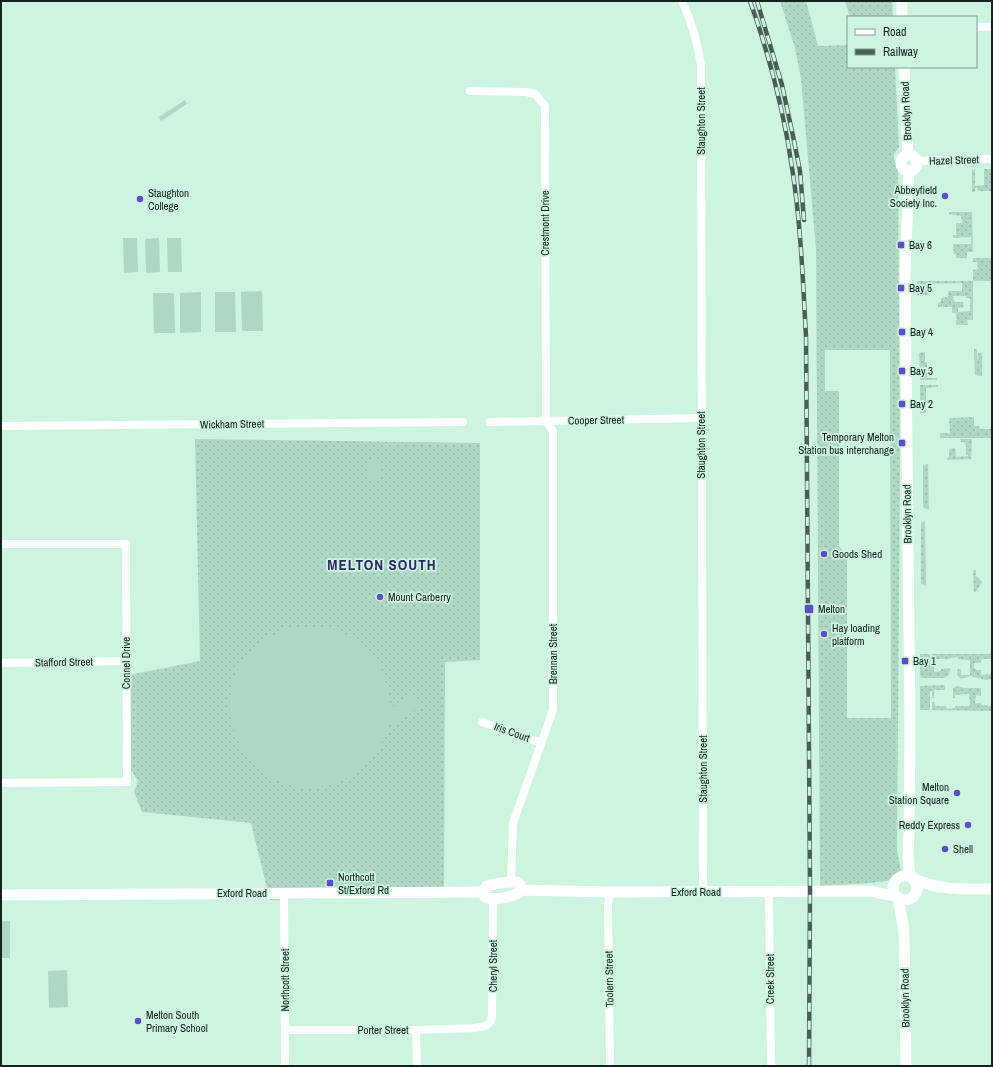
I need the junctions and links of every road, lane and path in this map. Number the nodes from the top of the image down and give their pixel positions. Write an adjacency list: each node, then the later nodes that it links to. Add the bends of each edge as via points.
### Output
1 (682, 1): 10 (street, Staughton Street, via 699,46 701,66)
2 (902, 1): 3 (street)
3 (902, 16)
4 (977, 27): 5 (street)
5 (992, 27)
6 (904, 68): 8 (street, Brooklyn Road)
7 (470, 91): 11 (street, Crestmont Drive, via 526,92 535,94 545,106)
8 (913, 158): 9 (street, Hazel Street); 21 (street, Brooklyn Road, via 902,159 901,165 909,171 905,273 910,717 908,857)
9 (992, 159)
10 (701, 418): 11 (street, Cooper Street); 29 (street, Staughton Street)
11 (546, 421): 13 (street, Cooper Street); 19 (street, Brennan Street, via 553,431 553,710)
12 (463, 422): 14 (street, Wickham Street)
13 (490, 422)
14 (1, 426)
15 (1, 544): 16 (street, Connel Drive, via 126,544)
16 (126, 662): 17 (street, Stafford Street); 20 (street, Connel Drive, via 127,782)
17 (1, 663)
18 (482, 722): 19 (street, Iris Court)
19 (541, 743): 22 (street, Brennan Street, via 513,823)
20 (1, 783)
21 (905, 878): 23 (street); 26 (street, Exford Road); 33 (street, via 894,883 893,891); 34 (street, via 917,885)
22 (512, 882): 25 (street, via 519,883); 27 (street, Exford Road, via 487,886)
23 (945, 889): 24 (street); 34 (street)
24 (992, 889)
25 (521, 890): 28 (street, Exford Road); 35 (street, Exford Road, via 517,895)
26 (870, 891): 30 (street, Exford Road); 33 (street, Exford Road)
27 (483, 892): 31 (street, Exford Road); 35 (street, via 485,897)
28 (610, 892): 29 (street, Exford Road); 42 (street, Toolern Street)
29 (703, 892): 30 (street, Exford Road)
30 (769, 892): 43 (street, Creek Street)
31 (284, 893): 32 (street, Exford Road); 38 (street, Northcott Street)
32 (1, 895)
33 (897, 898): 34 (street); 36 (street, Brooklyn Road)
34 (912, 898): 36 (street, Brooklyn Road)
35 (493, 899): 37 (street, Cheryl Street, via 492,1016 489,1024)
36 (904, 931): 44 (street, Brooklyn Road)
37 (482, 1027): 39 (street, Porter Street)
38 (285, 1030): 39 (street, Porter Street); 40 (street, Northcott Street)
39 (416, 1030): 41 (street)
40 (285, 1066)
41 (417, 1066)
42 (610, 1066)
43 (771, 1066)
44 (906, 1066)

